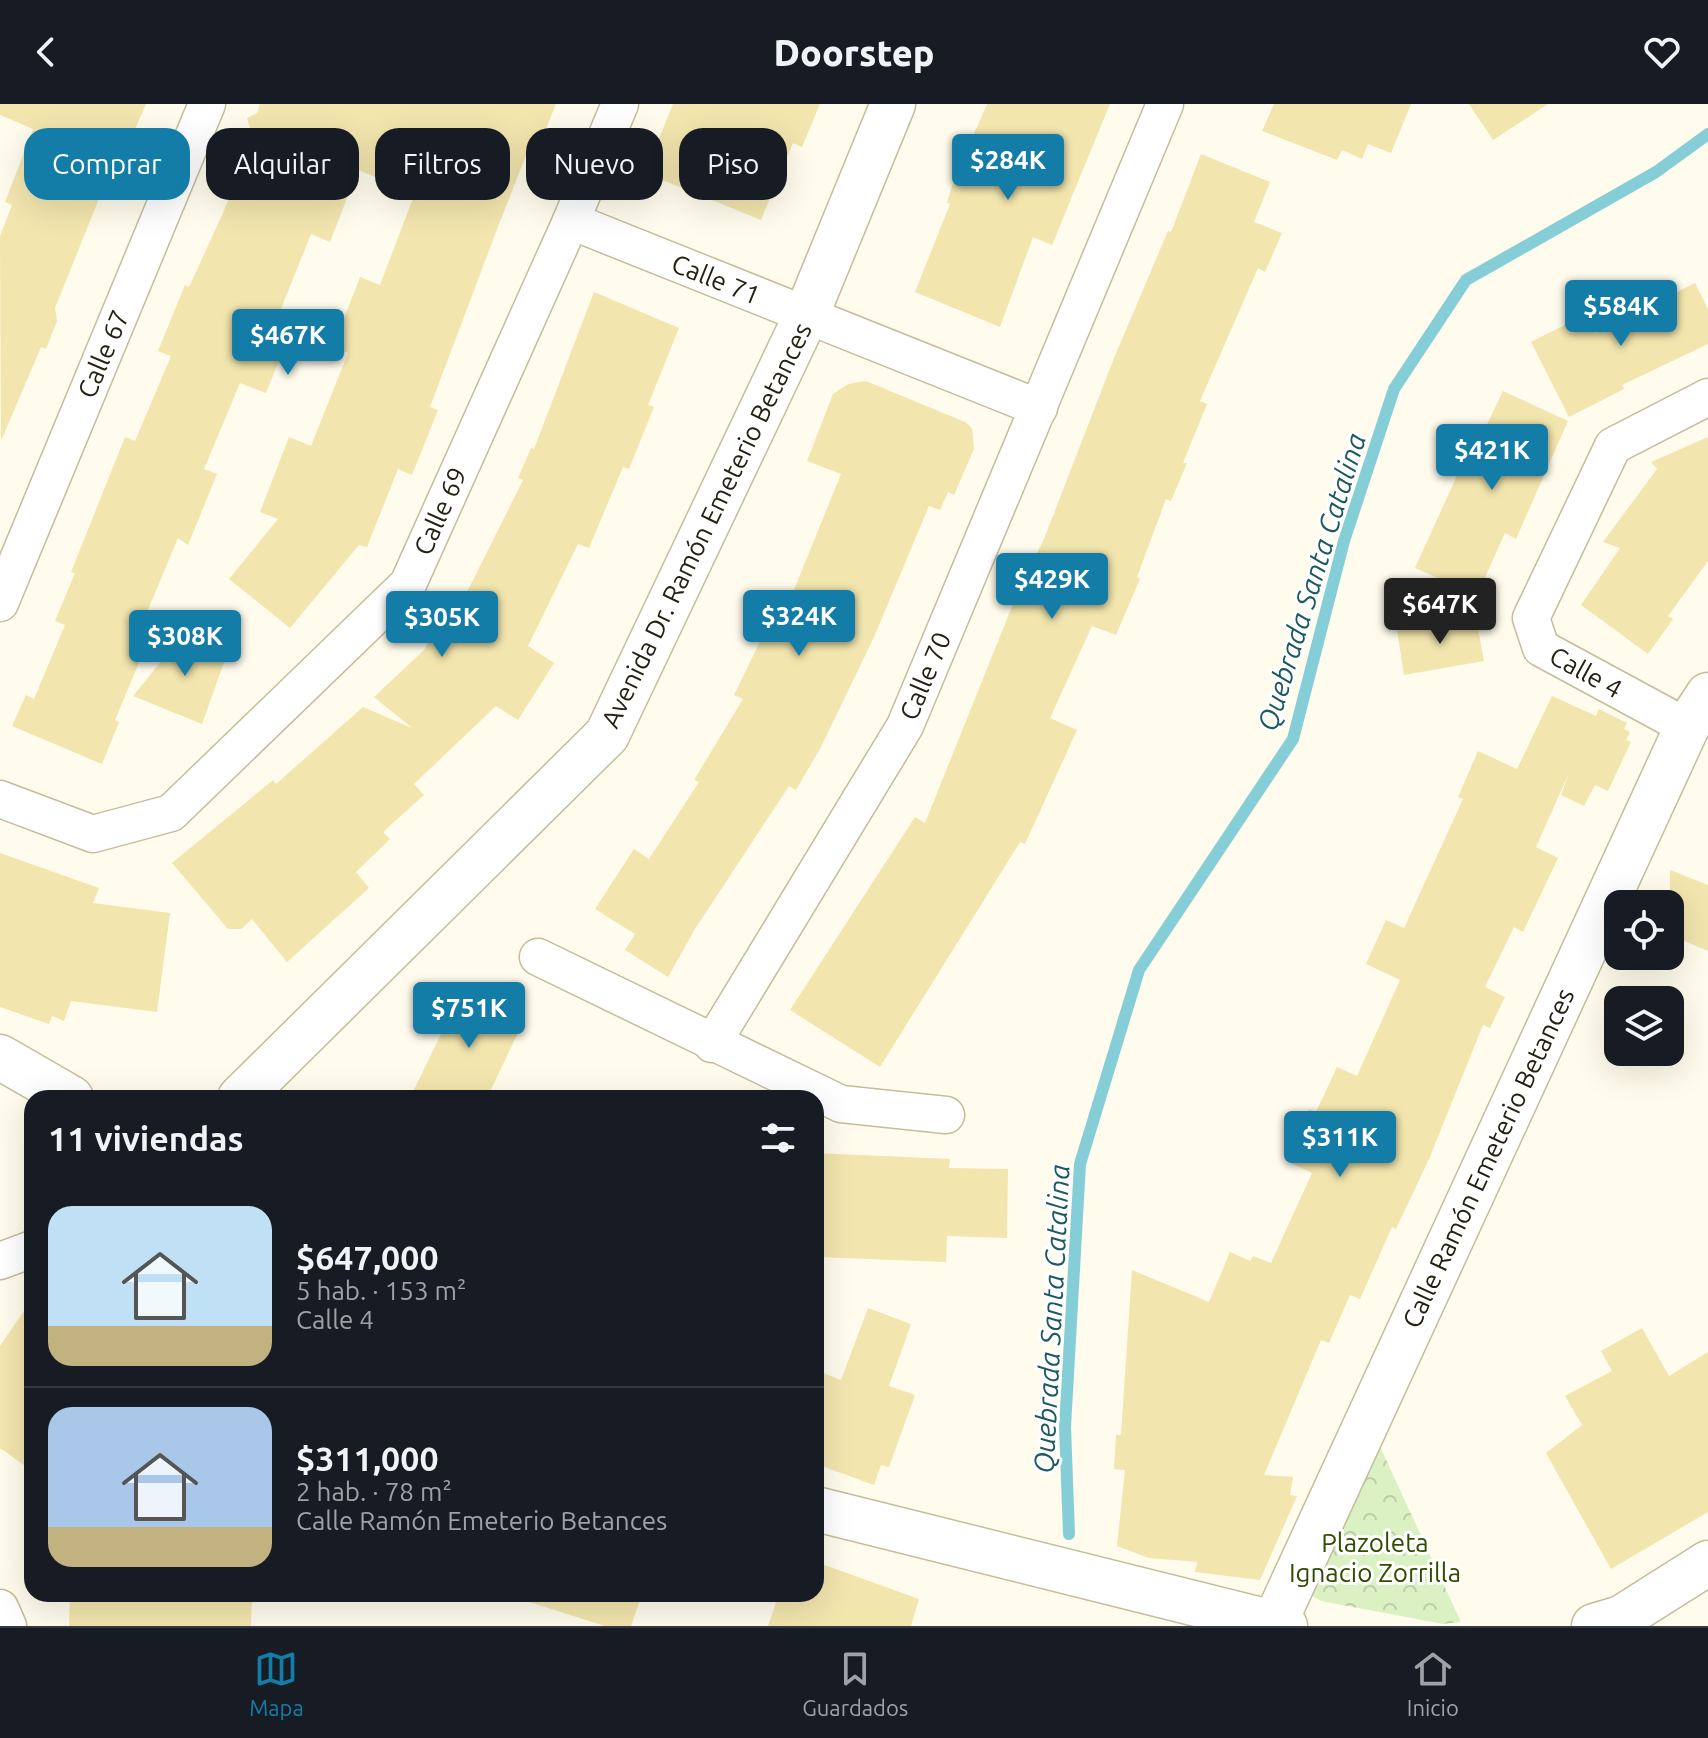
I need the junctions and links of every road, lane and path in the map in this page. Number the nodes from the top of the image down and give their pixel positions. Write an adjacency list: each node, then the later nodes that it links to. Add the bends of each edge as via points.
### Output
1 (207, 104): 9 (street, Calle 67)
2 (620, 104): 5 (street, Calle 69)
3 (893, 104): 6 (street, Avenida Dr. Ramón Emeterio Betances)
4 (1165, 104): 8 (street, Calle 70)
5 (571, 221): 6 (street, Calle 71); 11 (street, Calle 69, via 408,584 171,813 93,834)
6 (806, 316): 8 (street, Calle 71); 16 (street, Avenida Dr. Ramón Emeterio Betances, via 607,735)
7 (1708, 397): 10 (street, Calle 4, via 1613,446 1531,618 1541,648)
8 (1039, 408): 13 (street, Calle 70, via 905,726)
9 (0, 603)
10 (1697, 711): 26 (street, Calle Ramón Emeterio Betances)
11 (0, 799)
12 (538, 957): 13 (street)
13 (712, 1044): 17 (street)
14 (0, 1057): 15 (street)
15 (57, 1090)
16 (248, 1090)
17 (811, 1090)
18 (824, 1096): 19 (street, via 841,1104)
19 (946, 1115)
20 (24, 1252): 21 (street)
21 (0, 1261)
22 (824, 1511): 26 (street)
23 (1708, 1563): 25 (street)
24 (0, 1608): 27 (street)
25 (1614, 1623)
26 (1280, 1625)
27 (8, 1626)

